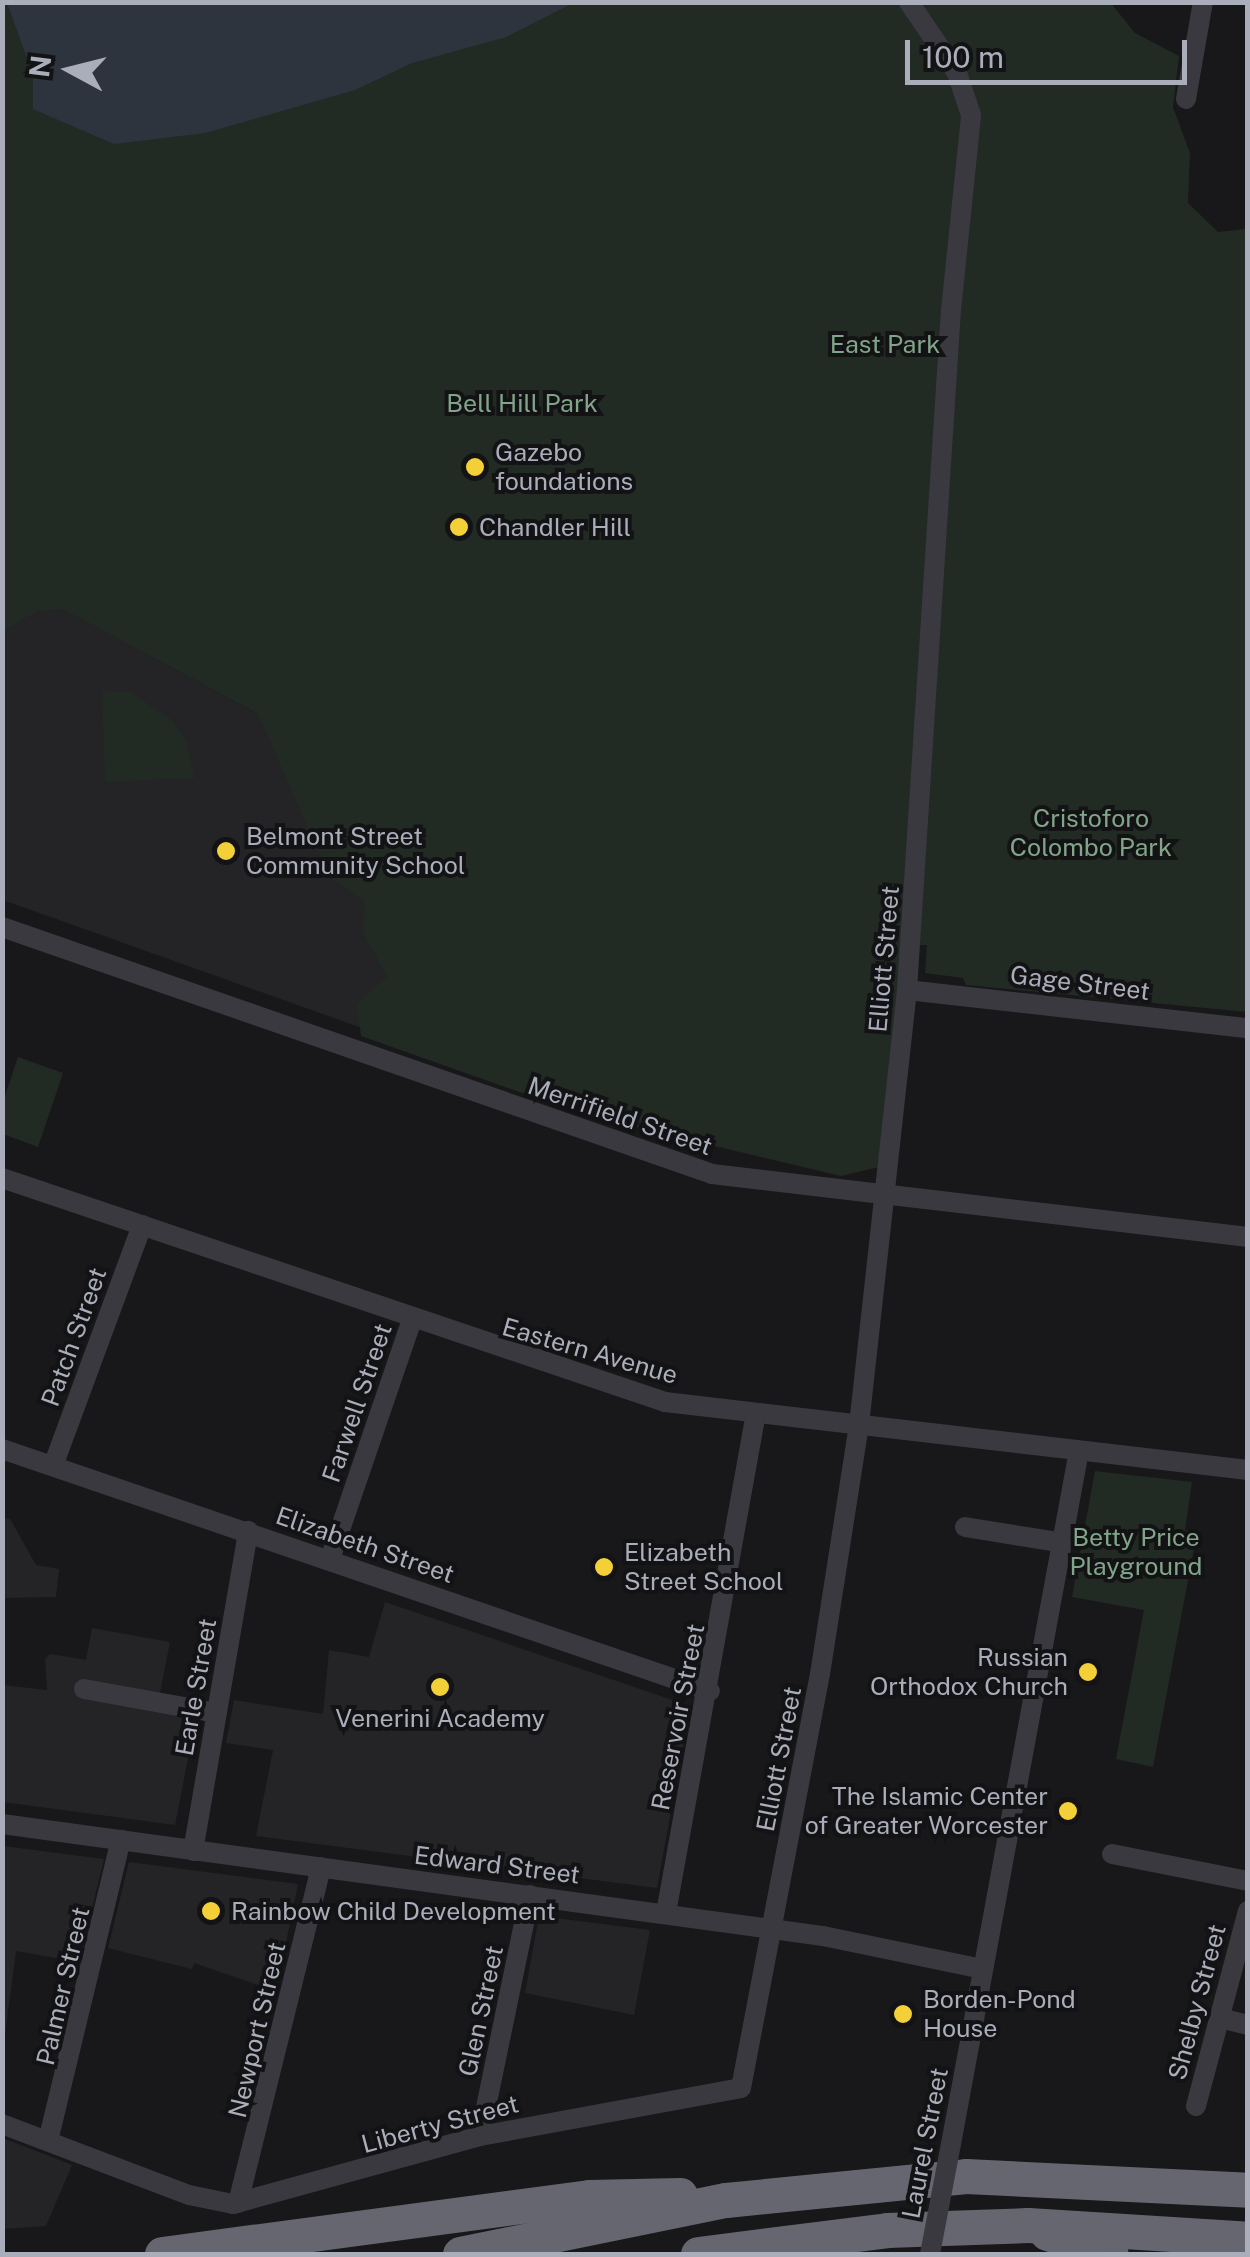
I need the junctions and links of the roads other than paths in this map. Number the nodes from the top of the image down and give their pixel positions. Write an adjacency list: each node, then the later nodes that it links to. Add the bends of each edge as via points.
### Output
1 (909, 2): 5 (street, Elliott Street, via 957,73 971,115 950,310)
2 (1203, 2): 3 (street)
3 (1186, 100)
4 (2, 927): 8 (street, Merrifield Street, via 712,1174)
5 (907, 990): 6 (street, Gage Street); 8 (street, Elliott Street)
6 (1248, 1028)
7 (2, 1178): 9 (street, Eastern Avenue)
8 (888, 1197): 10 (street, Merrifield Street); 13 (street, Elliott Street)
9 (142, 1225): 11 (street, Eastern Avenue); 16 (street, Patch Street)
10 (1248, 1237)
11 (412, 1320): 12 (street, Eastern Avenue, via 665,1402); 21 (street, Farwell Street)
12 (756, 1413): 13 (street, Eastern Avenue); 23 (street, Reservoir Street)
13 (859, 1425): 15 (street, Eastern Avenue); 34 (street, Elliott Street)
14 (2, 1449): 16 (street, Elizabeth Street)
15 (1079, 1451): 17 (street, Eastern Avenue); 20 (street, Laurel Street)
16 (53, 1466): 19 (street, Elizabeth Street)
17 (1248, 1470)
18 (964, 1527): 20 (street)
19 (248, 1531): 21 (street, Elizabeth Street); 24 (street, Earle Street)
20 (1064, 1543): 35 (street, Laurel Street)
21 (330, 1559): 23 (street, Elizabeth Street)
22 (84, 1689): 24 (street)
23 (710, 1691): 33 (street, Reservoir Street)
24 (216, 1713): 27 (street, Earle Street)
25 (2, 1824): 26 (street, Edward Street)
26 (121, 1840): 27 (street, Edward Street); 41 (street, Palmer Street)
27 (192, 1850): 29 (street, Edward Street)
28 (1112, 1854): 30 (street)
29 (321, 1868): 31 (street, Edward Street); 46 (street, Newport Street)
30 (1248, 1881)
31 (530, 1895): 33 (street, Edward Street); 40 (street, Glen Street)
32 (1248, 1911): 36 (street, Shelby Street)
33 (666, 1913): 34 (street, Edward Street)
34 (773, 1928): 35 (street, Edward Street); 40 (street, Liberty Street, via 742,2088)
35 (983, 1969): 52 (street, Laurel Street, bridge)
36 (1220, 2018): 37 (street); 38 (street, Shelby Street)
37 (1248, 2025)
38 (1196, 2106)
39 (2, 2124): 41 (street, Liberty Street)
40 (480, 2136): 46 (street, Liberty Street)
41 (48, 2142): 46 (street, Liberty Street, via 189,2195)
42 (1248, 2166): 43 (highway, via 1197,2162)
43 (1119, 2180): 44 (highway); 45 (highway, via 966,2176)
44 (1248, 2190)
45 (726, 2200): 49 (highway, via 644,2191); 50 (highway)
46 (238, 2204)
47 (1028, 2225): 48 (highway); 51 (highway, via 886,2230); 53 (highway)
48 (1248, 2239)
49 (162, 2254)
50 (460, 2254)
51 (698, 2254)
52 (930, 2254)
53 (1111, 2254)

